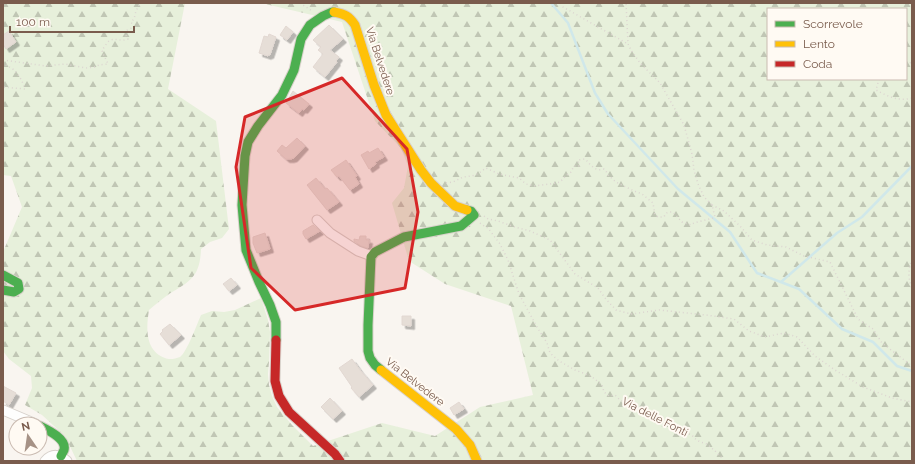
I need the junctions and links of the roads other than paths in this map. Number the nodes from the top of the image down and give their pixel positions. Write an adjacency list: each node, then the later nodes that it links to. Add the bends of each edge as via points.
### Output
1 (317, 220): 2 (street, via 330,233 358,251)
2 (372, 256): 10 (street, Via Belvedere, via 404,237 461,226 474,215 471,211 455,206 420,170 386,115 355,25 343,14 332,12 310,25 301,39 294,70 282,95 248,142 242,205 246,250 276,322 275,381 280,396 289,412); 11 (street, Via Belvedere, via 368,325 370,358 374,365 456,429 470,445)
3 (3, 275): 4 (street, via 18,283 19,289 14,292)
4 (3, 290)
5 (3, 410): 6 (street)
6 (17, 416)
7 (48, 430): 8 (street, via 63,444)
8 (64, 458): 9 (street, via 55,455)
9 (45, 461)
10 (340, 461)
11 (477, 461)

